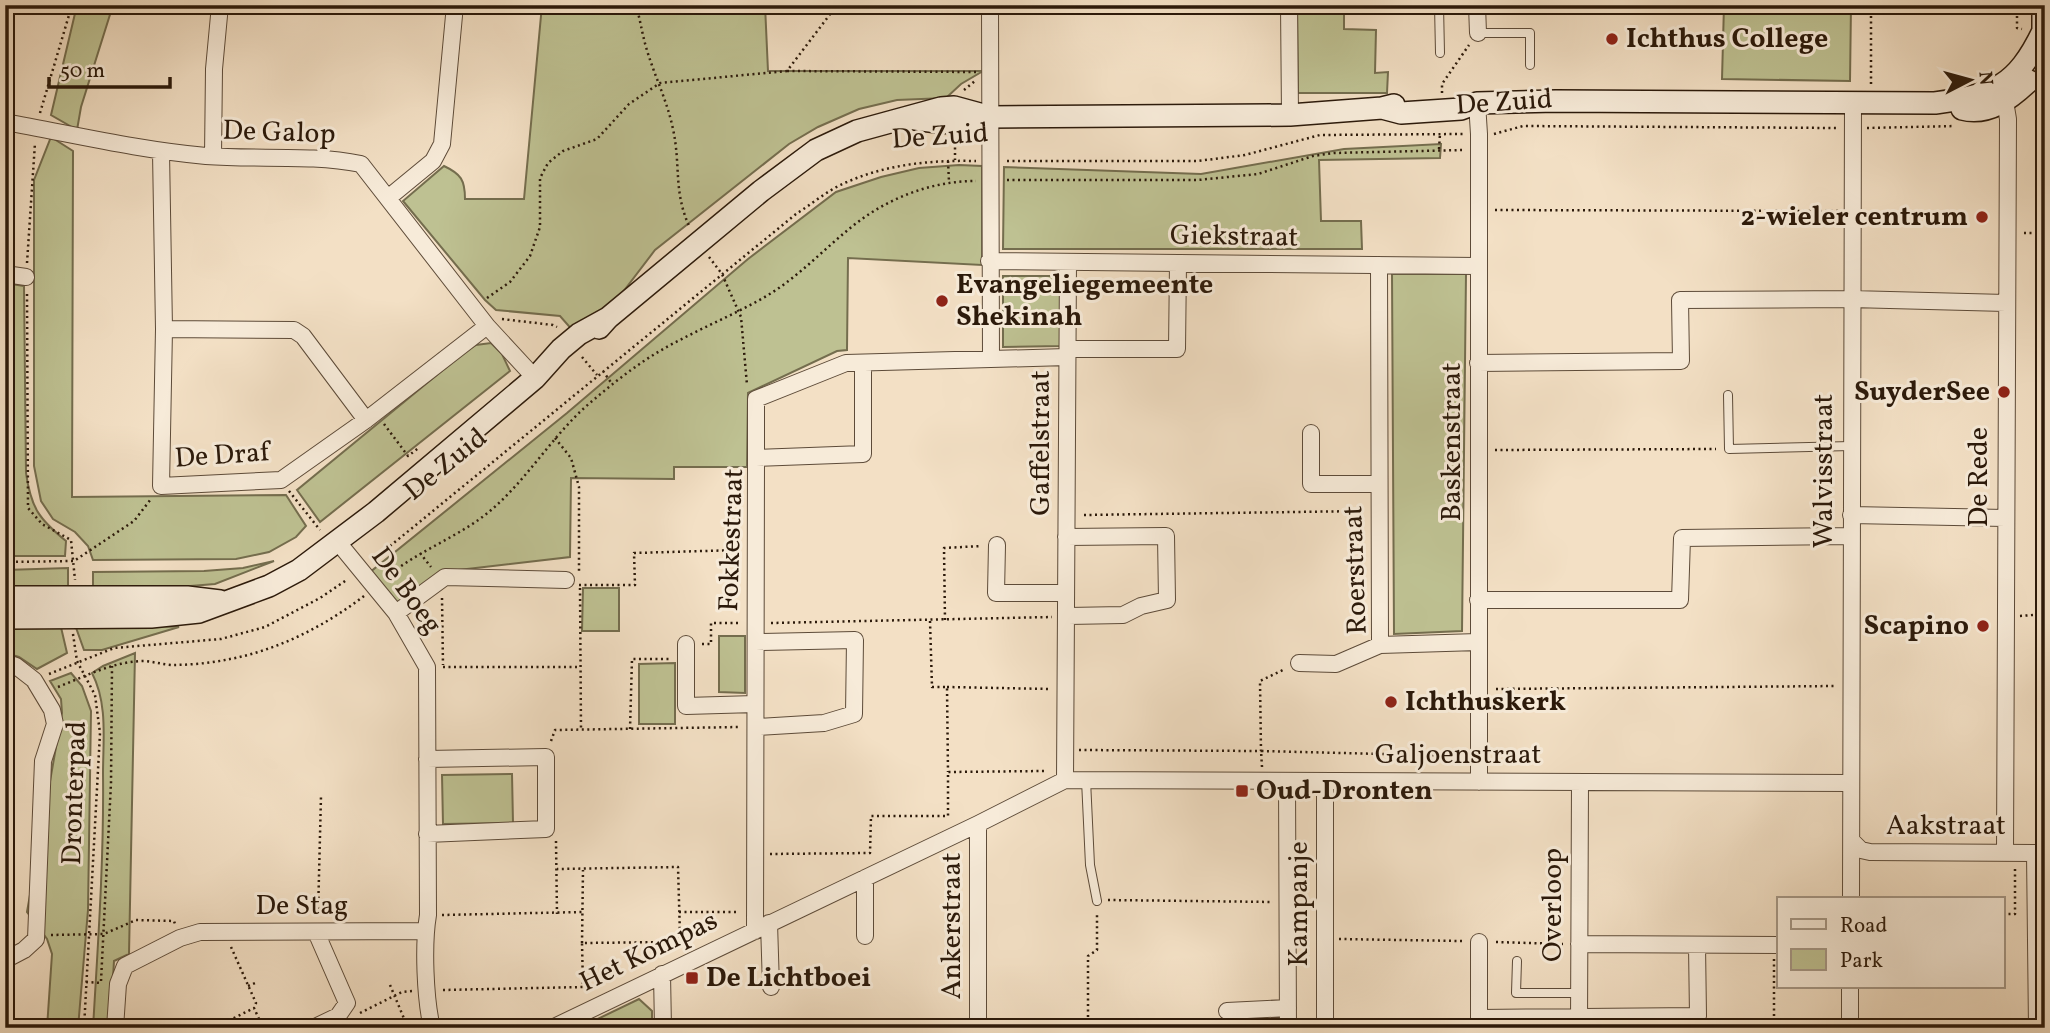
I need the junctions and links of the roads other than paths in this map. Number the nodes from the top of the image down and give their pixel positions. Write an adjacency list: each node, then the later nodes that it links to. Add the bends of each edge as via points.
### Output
1 (220, 5): 21 (street)
2 (455, 5): 22 (street, via 442,144 432,161)
3 (990, 5): 18 (street)
4 (1289, 5): 17 (street)
5 (1439, 5): 10 (lane)
6 (1477, 5): 9 (street)
7 (2043, 5): 8 (street, De Zuid)
8 (2043, 31): 14 (street, De Zuid, via 2032,54 2003,85 1971,98); 16 (street, De Zuid, via 2038,66)
9 (1478, 33): 11 (lane, via 1530,33)
10 (1440, 53)
11 (1530, 65)
12 (1853, 101): 13 (street, De Zuid); 14 (street, De Zuid); 30 (street, Walvisstraat)
13 (1477, 103): 15 (street, De Zuid, via 1461,109 1401,113); 15 (street, De Zuid, via 1443,97); 27 (street, Baskenstraat)
14 (1935, 103): 16 (street, De Zuid, via 1969,111)
15 (1382, 108): 17 (street, De Zuid)
16 (2006, 110): 31 (street, De Rede)
17 (1290, 115): 18 (street, De Zuid)
18 (989, 117): 23 (street); 38 (street, De Zuid, via 942,124 908,118 856,131 816,150 608,318 569,358)
19 (5, 122): 20 (street, De Galop)
20 (161, 152): 21 (street, De Galop); 33 (street, De Draf)
21 (213, 156): 22 (street, De Galop, via 361,164)
22 (388, 198): 32 (street, De Galop)
23 (989, 261): 24 (street, Giekstraat); 35 (street)
24 (1068, 262): 25 (street, Giekstraat); 34 (street, Gaffelstraat)
25 (1178, 263): 26 (street, Giekstraat); 34 (street, Gaffelstraat, via 1177,349)
26 (1379, 265): 27 (street, Giekstraat); 44 (street, Roerstraat)
27 (1478, 266): 37 (street, Baskenstraat)
28 (5, 274): 29 (street)
29 (26, 277)
30 (1851, 299): 31 (street); 37 (street, via 1680,300 1681,360); 42 (street, Walvisstraat)
31 (2006, 303): 46 (street, De Rede)
32 (487, 327): 38 (street, De Galop); 40 (street, De Draf)
33 (164, 329): 40 (street, via 294,330); 40 (street, De Draf, via 161,486 281,481)
34 (1068, 353): 35 (street); 48 (street, Gaffelstraat)
35 (991, 359): 36 (street)
36 (863, 363): 43 (street, via 846,363 756,399); 43 (street, Fokkestraat, via 863,454)
37 (1478, 363): 54 (street, Baskenstraat)
38 (535, 378): 49 (street, De Zuid)
39 (1728, 395): 42 (lane, via 1729,449)
40 (371, 416)
41 (1311, 433): 44 (street, Roerstraat, via 1311,484)
42 (1851, 446): 45 (street, Walvisstraat)
43 (756, 458): 59 (street, Fokkestraat)
44 (1380, 484): 62 (street, Roerstraat)
45 (1851, 515): 46 (street); 47 (street, Walvisstraat)
46 (2006, 518): 78 (street, De Rede)
47 (1850, 536): 54 (street, via 1682,538 1680,600); 74 (street, Walvisstraat)
48 (1066, 537): 52 (street, Gaffelstraat); 57 (street, Gaffelstraat, via 1166,536 1167,600 1123,615)
49 (337, 541): 55 (street, De Zuid, via 299,570); 56 (street, De Boeg)
50 (997, 545): 52 (street, Gaffelstraat, via 996,593)
51 (566, 580): 56 (street, via 445,577)
52 (1066, 593): 57 (street, Gaffelstraat)
53 (5, 597): 55 (street, De Zuid)
54 (1478, 600): 60 (street, Baskenstraat)
55 (226, 601): 58 (street, De Zuid, via 199,612 151,617)
56 (396, 613): 67 (street, De Boeg, via 435,667)
57 (1068, 617): 68 (street, Gaffelstraat)
58 (5, 618)
59 (756, 642): 65 (street, Fokkestraat); 66 (street, Fokkestraat, via 855,640 854,714 824,723)
60 (1478, 642): 62 (street, Roerstraat); 72 (street, Baskenstraat)
61 (686, 645): 65 (street, via 686,706)
62 (1380, 645): 64 (street, via 1336,664)
63 (5, 662): 91 (street, via 38,686 55,724 43,761 36,939)
64 (1299, 663)
65 (755, 705): 66 (street, Fokkestraat)
66 (757, 727): 84 (street, Fokkestraat, via 754,912)
67 (427, 758): 76 (street, De Boeg); 76 (street, via 546,757 546,829)
68 (1065, 775): 69 (street, Galjoenstraat); 75 (street, Het Kompas)
69 (1086, 780): 70 (street, Galjoenstraat); 82 (lane, via 1090,865)
70 (1287, 781): 71 (street, Galjoenstraat); 97 (street, Kampanje)
71 (1325, 781): 72 (street, Galjoenstraat); 108 (street, Kampanje)
72 (1479, 782): 73 (street, Galjoenstraat)
73 (1580, 782): 74 (street, Galjoenstraat); 88 (street, Overloop)
74 (1851, 783): 77 (street, Walvisstraat)
75 (978, 824): 80 (street, Het Kompas); 106 (street, Ankerstraat)
76 (427, 834): 83 (street, De Boeg)
77 (1852, 841): 78 (street, Aakstraat, via 1870,852); 81 (street, Walvisstraat)
78 (2010, 853): 79 (street, Aakstraat)
79 (2040, 853): 110 (street)
80 (865, 878): 84 (street, Het Kompas); 86 (street)
81 (1851, 897)
82 (1097, 901)
83 (427, 923): 85 (street, De Stag); 103 (street, De Boeg)
84 (762, 927): 93 (street, Het Kompas); 94 (street)
85 (317, 932): 101 (street, De Stag, via 200,932 180,938 125,966 118,984); 102 (street, via 343,1009)
86 (865, 936)
87 (1479, 942): 100 (street)
88 (1579, 944): 89 (street); 96 (street, Overloop)
89 (1697, 945): 90 (street); 99 (street, via 1698,1016)
90 (1776, 945)
91 (5, 960)
92 (1517, 961): 96 (lane, via 1516,993)
93 (663, 974): 104 (street, Het Kompas); 105 (street)
94 (771, 988)
95 (1850, 988): 109 (street)
96 (1579, 993): 99 (street, Overloop)
97 (1288, 1008): 98 (street, Kampanje); 107 (street, Kampanje)
98 (1227, 1011)
99 (1579, 1022): 100 (street)
100 (1479, 1023)
101 (115, 1028)
102 (313, 1028)
103 (432, 1028)
104 (552, 1028)
105 (663, 1028)
106 (978, 1028)
107 (1288, 1028)
108 (1325, 1028)
109 (1850, 1028)
110 (2037, 1028)

